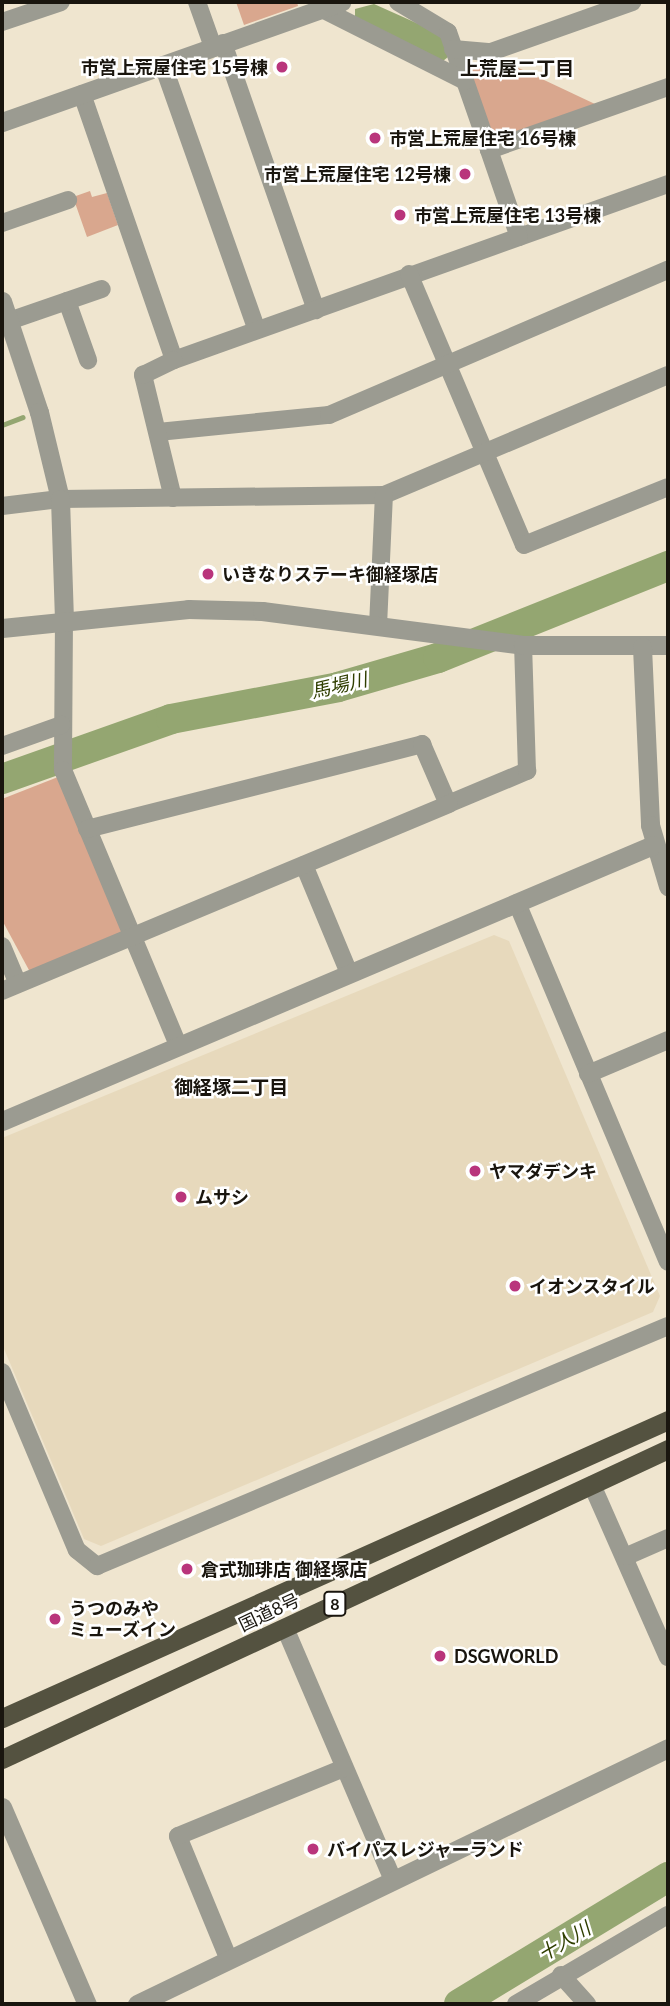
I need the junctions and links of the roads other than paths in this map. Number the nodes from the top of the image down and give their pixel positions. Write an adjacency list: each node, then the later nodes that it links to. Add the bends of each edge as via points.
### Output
1 (61, 2): 7 (street)
2 (197, 2): 8 (street)
3 (341, 2): 6 (street)
4 (398, 2): 9 (street, via 436,20)
5 (632, 2): 9 (street, via 491,52)
6 (322, 9): 8 (street); 11 (street)
7 (2, 22)
8 (218, 45): 10 (street); 25 (street)
9 (453, 49): 11 (street)
10 (163, 65): 13 (street); 27 (street)
11 (465, 81): 15 (street)
12 (668, 87): 15 (street)
13 (82, 94): 14 (street); 29 (street)
14 (2, 122)
15 (489, 150): 19 (street)
16 (668, 184): 19 (street)
17 (68, 200): 18 (street)
18 (2, 223)
19 (519, 237): 21 (street)
20 (668, 270): 30 (street)
21 (409, 274): 25 (street); 30 (street)
22 (102, 289): 24 (street)
23 (2, 301): 26 (street)
24 (67, 301): 26 (street); 28 (street)
25 (316, 310): 27 (street)
26 (9, 321): 37 (street)
27 (257, 330): 29 (street)
28 (88, 360)
29 (174, 360): 32 (street, via 143,375)
30 (447, 365): 32 (street, via 329,415); 33 (street)
31 (668, 375): 33 (street)
32 (158, 432): 36 (street)
33 (484, 452): 34 (street, via 524,545); 35 (street)
34 (668, 487)
35 (384, 495): 36 (street); 40 (street)
36 (173, 498): 37 (street)
37 (60, 499): 38 (street); 39 (street)
38 (2, 506)
39 (64, 618): 40 (street, via 188,609); 41 (street); 45 (street)
40 (378, 626): 42 (street)
41 (2, 628)
42 (514, 644): 44 (street); 47 (street, via 527,771)
43 (668, 645): 44 (street)
44 (642, 648): 49 (street)
45 (61, 725): 46 (street); 48 (street, via 62,764)
46 (2, 746)
47 (448, 804): 48 (street, via 422,744); 50 (street)
48 (88, 829): 53 (street)
49 (653, 845): 51 (street); 52 (street)
50 (304, 865): 53 (street); 55 (street)
51 (668, 886)
52 (517, 903): 55 (street); 59 (street)
53 (132, 936): 56 (street); 58 (street)
54 (2, 946): 56 (street)
55 (349, 973): 58 (street)
56 (10, 987)
57 (668, 1040): 59 (street)
58 (178, 1045): 60 (street)
59 (588, 1074): 61 (street)
60 (2, 1121)
61 (668, 1262)
62 (668, 1326): 63 (street, via 97,1566 77,1550)
63 (2, 1372)
64 (668, 1420): 71 (highway, 国道8号 / 8)
65 (668, 1449): 66 (highway, 国道8号 / 8)
66 (592, 1485): 68 (street); 69 (highway, 国道8号 / 8)
67 (668, 1538): 68 (street)
68 (627, 1556): 70 (street)
69 (285, 1628): 73 (highway, 国道8号 / 8); 74 (street)
70 (668, 1657)
71 (2, 1718)
72 (668, 1748): 76 (street)
73 (2, 1759)
74 (344, 1768): 76 (street); 78 (street, via 178,1836)
75 (2, 1807): 80 (street)
76 (393, 1880): 78 (street)
77 (668, 1917): 79 (street)
78 (229, 1960): 81 (street)
79 (561, 1975): 82 (street); 83 (street)
80 (87, 2004)
81 (137, 2004)
82 (516, 2004)
83 (587, 2004)

